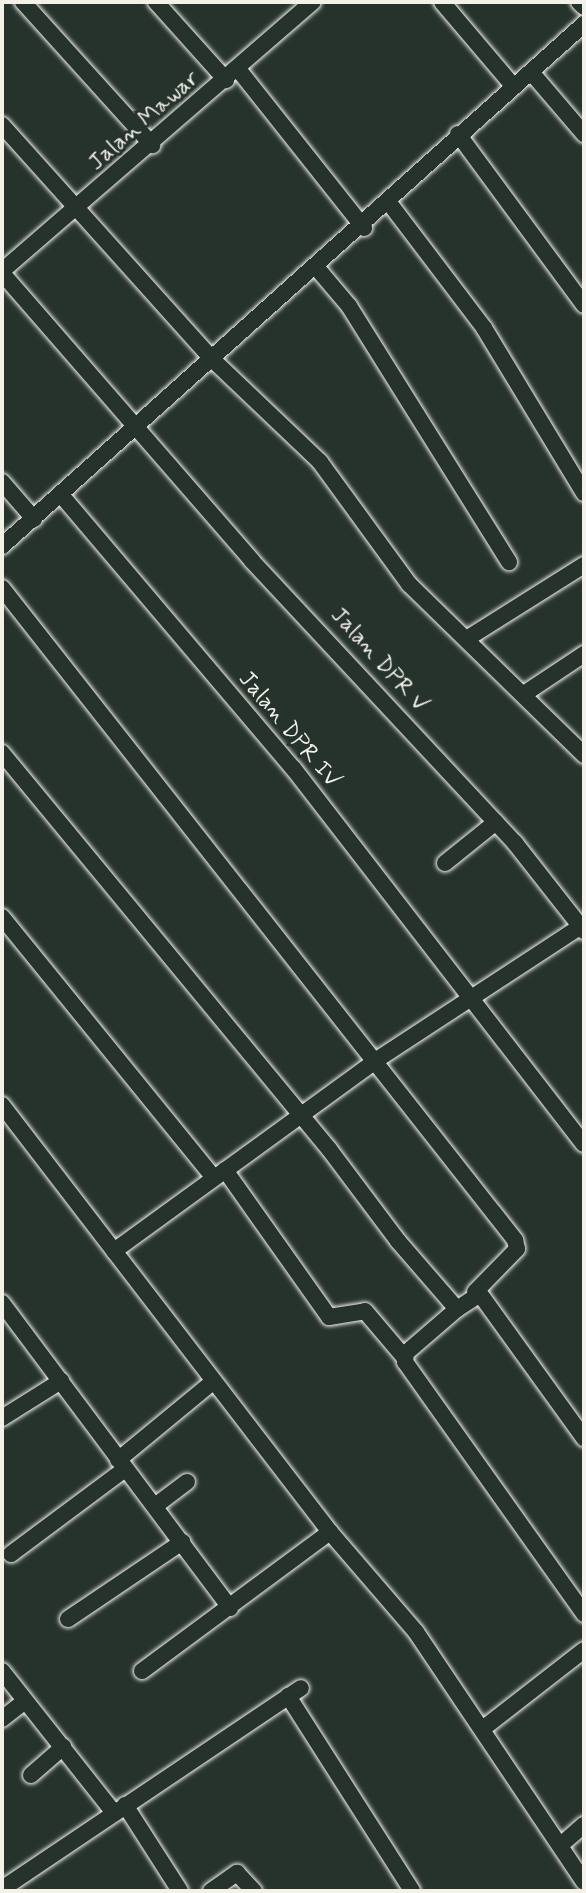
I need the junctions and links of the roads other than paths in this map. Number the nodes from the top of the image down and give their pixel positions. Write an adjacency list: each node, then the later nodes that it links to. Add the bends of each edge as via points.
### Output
1 (23, 2): 16 (street)
2 (156, 2): 11 (street)
3 (287, 2): 8 (street)
4 (313, 2): 8 (street, Jalan Mawar)
5 (442, 2): 12 (street)
6 (579, 2): 7 (street)
7 (584, 7)
8 (298, 15): 11 (street, Jalan Mawar)
9 (584, 24): 10 (street)
10 (531, 72): 12 (street); 15 (street)
11 (232, 74): 16 (street, Jalan Mawar); 19 (street)
12 (514, 87): 14 (street)
13 (2, 125): 18 (street)
14 (458, 134): 17 (street); 22 (street)
15 (584, 134)
16 (152, 145): 18 (street, Jalan Mawar)
17 (390, 204): 19 (street); 26 (street, via 484,328)
18 (80, 206): 21 (street, Jalan Mawar); 23 (street)
19 (364, 228): 20 (street)
20 (316, 267): 23 (street); 30 (street, via 349,306)
21 (2, 272): 24 (street, Jalan DPR V)
22 (584, 305)
23 (213, 360): 24 (street); 33 (street, via 320,462 409,584)
24 (137, 430): 27 (street); 38 (street, Jalan DPR V)
25 (2, 482): 28 (street)
26 (584, 494)
27 (62, 496): 28 (street); 42 (street, Jalan DPR IV, via 293,768)
28 (34, 519): 29 (street)
29 (2, 546)
30 (509, 562)
31 (584, 565): 33 (street)
32 (2, 587): 43 (street)
33 (468, 638): 35 (street)
34 (584, 654): 35 (street)
35 (524, 694): 36 (street)
36 (583, 750)
37 (2, 753): 45 (street)
38 (496, 822): 39 (street); 41 (street, Jalan DPR V)
39 (445, 863)
40 (2, 917): 47 (street)
41 (583, 927): 42 (street)
42 (473, 999): 43 (street); 46 (street, Jalan DPR IV)
43 (378, 1059): 45 (street); 49 (street, via 517,1242)
44 (2, 1105): 48 (street)
45 (300, 1115): 47 (street); 51 (street)
46 (584, 1144)
47 (220, 1174): 48 (street); 52 (street, via 329,1317 365,1311)
48 (114, 1251): 54 (street)
49 (475, 1292): 51 (street); 56 (street)
50 (2, 1304): 53 (street)
51 (457, 1309): 52 (street)
52 (404, 1357): 64 (street, via 469,1459)
53 (61, 1381): 55 (street); 57 (street)
54 (214, 1381): 57 (street); 60 (street)
55 (2, 1418)
56 (584, 1438)
57 (122, 1465): 59 (street); 62 (street)
58 (187, 1482): 59 (street)
59 (155, 1506): 61 (street)
60 (330, 1532): 63 (street); 71 (street)
61 (182, 1542): 63 (street); 65 (street)
62 (11, 1554)
63 (230, 1608): 68 (street)
64 (584, 1614)
65 (68, 1619)
66 (583, 1654): 71 (street)
67 (2, 1671): 69 (street)
68 (142, 1671)
69 (25, 1701): 70 (street); 72 (street)
70 (2, 1719)
71 (485, 1727): 76 (street)
72 (63, 1747): 73 (street); 74 (street)
73 (31, 1775)
74 (120, 1809): 78 (street); 79 (street); 82 (street, via 295,1692)
75 (584, 1825): 76 (street)
76 (563, 1843): 77 (street)
77 (584, 1882)
78 (2, 1889)
79 (180, 1891)
80 (211, 1891): 81 (street, via 237,1873)
81 (254, 1891)
82 (412, 1891)

